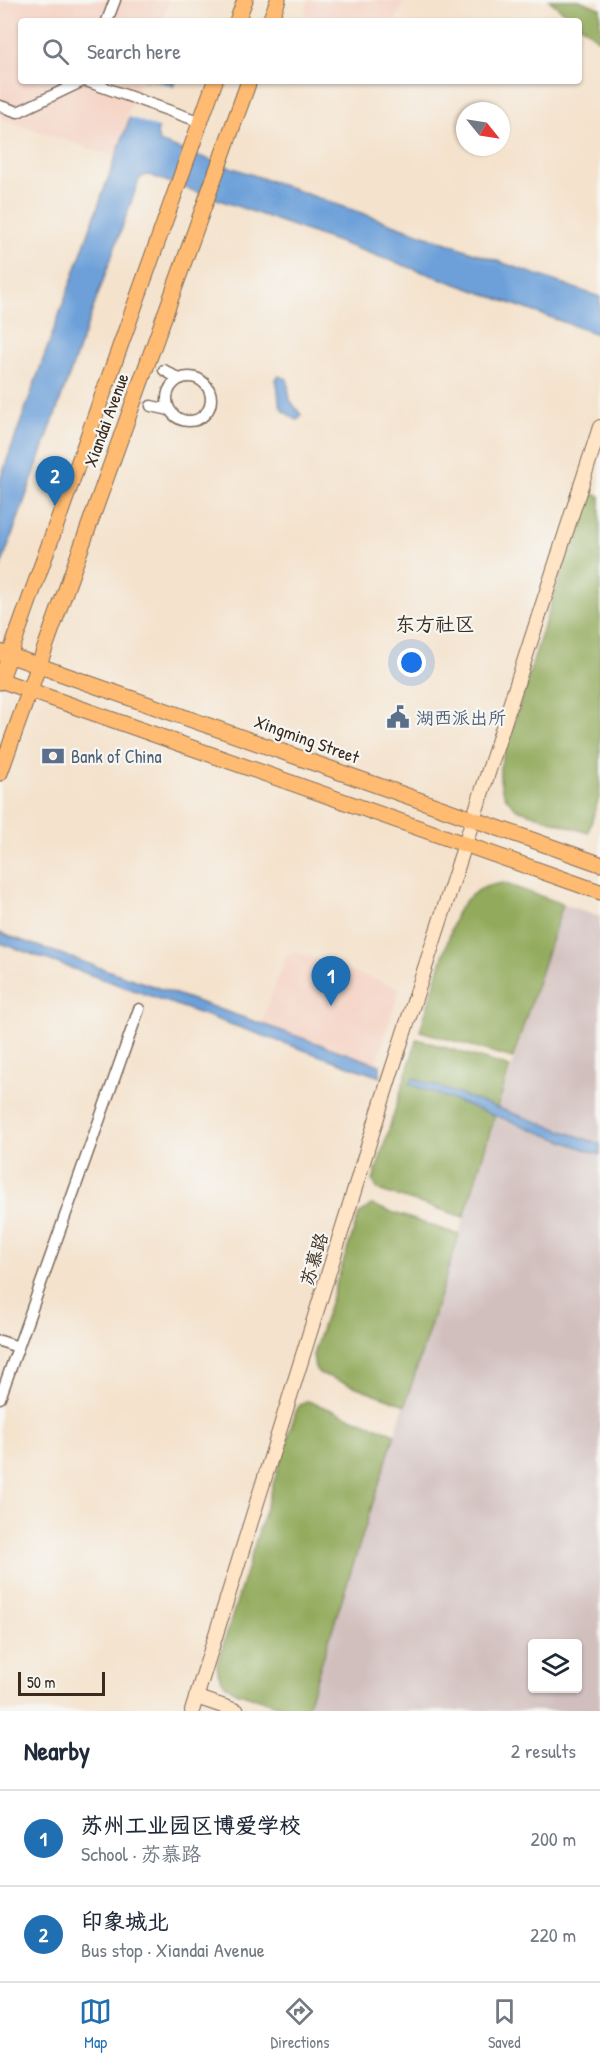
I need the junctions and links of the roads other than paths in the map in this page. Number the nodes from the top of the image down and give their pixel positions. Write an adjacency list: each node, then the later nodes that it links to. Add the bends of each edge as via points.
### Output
1 (115, 0): 4 (street)
2 (245, 0): 5 (main road)
3 (278, 0): 6 (main road)
4 (108, 18)
5 (238, 18)
6 (271, 18)
7 (79, 84): 11 (street, via 18,112)
8 (95, 84): 12 (street)
9 (214, 84): 12 (main road, Xiandai Avenue)
10 (248, 84): 19 (main road, Xiandai Avenue)
11 (0, 106)
12 (201, 122): 18 (main road, Xiandai Avenue)
13 (164, 370): 14 (street)
14 (179, 379): 16 (street, via 169,389); 16 (street, via 193,377 206,385 212,398 210,406 195,421 180,420)
15 (151, 406): 16 (street)
16 (170, 410)
17 (600, 427): 23 (main road, 苏慕路)
18 (5, 653): 19 (main road, Xingming Street); 20 (main road, Xiandai Avenue)
19 (39, 665): 21 (main road, Xiandai Avenue); 23 (main road, Xingming Street)
20 (0, 681): 21 (main road)
21 (30, 690): 22 (main road, Xiandai Avenue); 24 (main road)
22 (0, 773)
23 (474, 819): 24 (main road, 苏慕路); 25 (main road, Xingming Street)
24 (465, 844): 26 (main road); 32 (main road, 苏慕路)
25 (600, 864)
26 (600, 892)
27 (139, 1009): 29 (street)
28 (0, 1341): 29 (street)
29 (18, 1347): 30 (street)
30 (4, 1373): 31 (street)
31 (0, 1398)
32 (196, 1697): 33 (main road, 苏慕路); 34 (main road)
33 (192, 1711)
34 (237, 1711)

